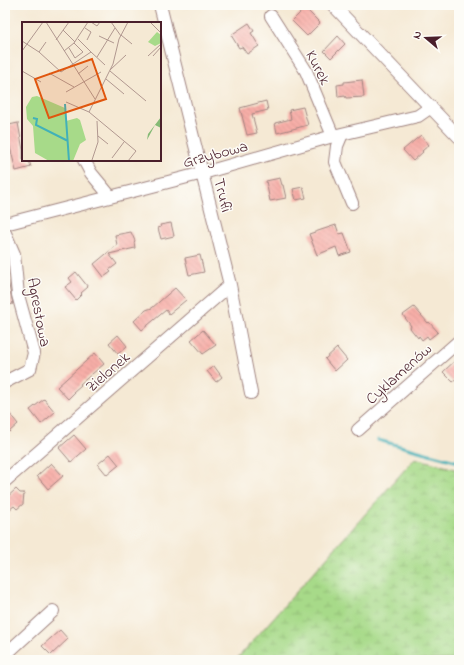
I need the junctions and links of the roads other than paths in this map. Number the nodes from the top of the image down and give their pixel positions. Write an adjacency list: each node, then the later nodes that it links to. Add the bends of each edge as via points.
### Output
1 (160, 5): 10 (street, Trufli)
2 (333, 5): 4 (street)
3 (271, 16): 5 (street, Kurek, via 306,71)
4 (431, 107): 5 (street, Grzybowa, via 418,116); 6 (street)
5 (337, 135): 7 (street, Grzybowa); 9 (street)
6 (459, 137)
7 (313, 142): 9 (street, via 330,152); 10 (street, Grzybowa)
8 (85, 161): 11 (street)
9 (335, 162): 12 (street)
10 (203, 173): 11 (street, Grzybowa); 15 (street, Trufli)
11 (110, 196): 13 (street, Grzybowa)
12 (352, 203)
13 (5, 224)
14 (5, 234): 17 (street, Agrestowa, via 14,254 18,295 34,353 30,369)
15 (230, 285): 18 (street, Trufli); 20 (street, Zielonek)
16 (459, 340): 19 (street, Cyklamenów)
17 (5, 382)
18 (251, 393)
19 (358, 430)
20 (5, 481)
21 (53, 611): 22 (street)
22 (5, 655)

